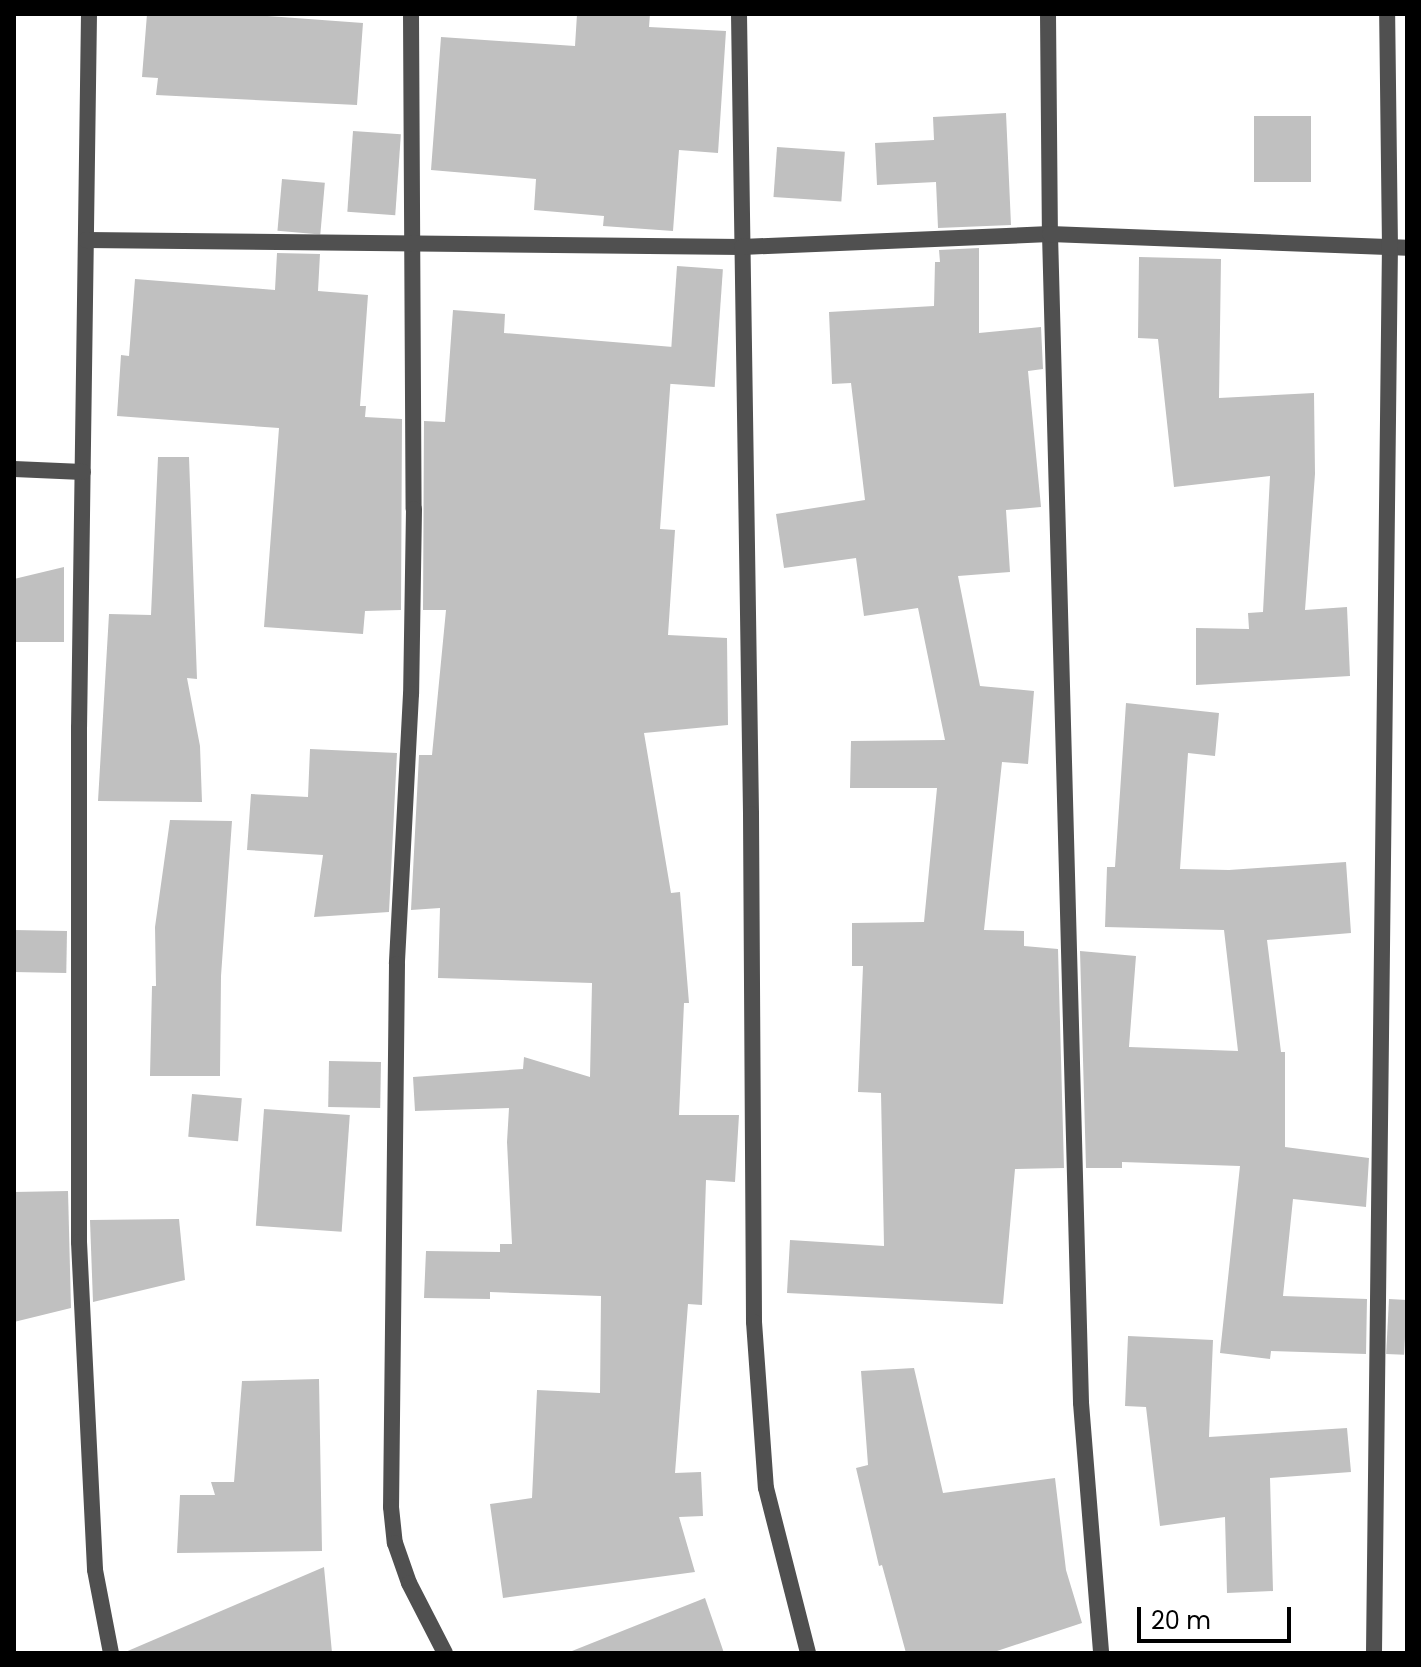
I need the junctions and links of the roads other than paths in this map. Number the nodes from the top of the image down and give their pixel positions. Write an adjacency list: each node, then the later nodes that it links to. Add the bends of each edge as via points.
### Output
1 (89, 14): 7 (street)
2 (411, 14): 8 (street)
3 (739, 14): 9 (street)
4 (1048, 14): 6 (street)
5 (1387, 14): 10 (street)
6 (1050, 234): 9 (street); 10 (street); 16 (street, via 1081,1403)
7 (86, 240): 8 (street); 12 (street)
8 (412, 244): 9 (street); 14 (street, via 411,679 397,964 391,1507 395,1543 409,1583)
9 (742, 247): 15 (street, via 754,1322 766,1488)
10 (1399, 248): 17 (street)
11 (14, 469): 12 (street)
12 (83, 472): 13 (street, via 79,1242 95,1570)
13 (111, 1653)
14 (445, 1653)
15 (808, 1653)
16 (1101, 1653)
17 (1374, 1653)

